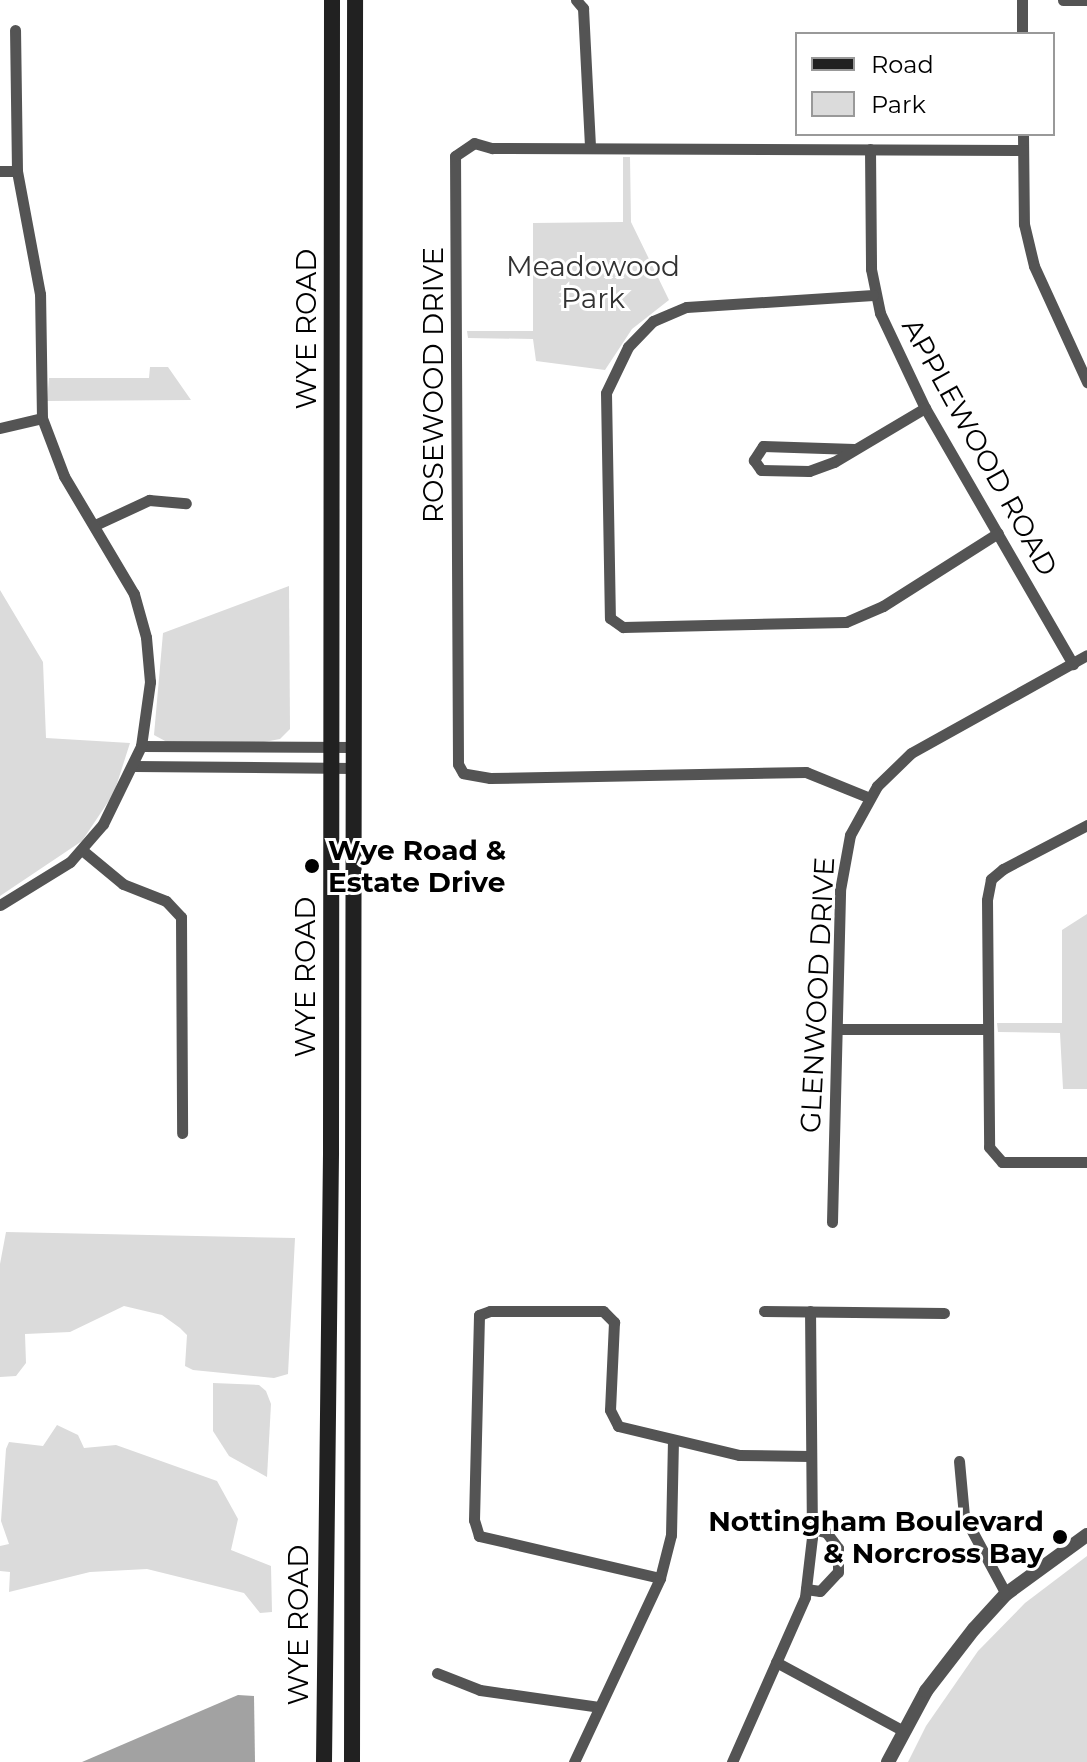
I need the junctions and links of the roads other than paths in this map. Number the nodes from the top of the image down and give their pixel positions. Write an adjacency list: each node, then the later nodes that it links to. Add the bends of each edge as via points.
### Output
1 (332, 0): 27 (main road, WYE ROAD)
2 (355, 0): 28 (main road, WYE ROAD)
3 (576, 0): 10 (street, via 583,8)
4 (1022, 0): 8 (street)
5 (1063, 0): 6 (street)
6 (1087, 0)
7 (15, 30): 14 (street)
8 (1022, 32)
9 (1023, 136): 12 (street)
10 (590, 148): 11 (street, ROSEWOOD DRIVE); 32 (street, ROSEWOOD DRIVE, via 492,148 474,143 455,156 458,764 472,777 490,778 806,772)
11 (870, 149): 12 (street, ROSEWOOD DRIVE); 15 (street, APPLEWOOD ROAD)
12 (1023, 150): 16 (street, via 1024,224 1034,266)
13 (0, 171): 14 (street)
14 (17, 171): 18 (street, via 40,294)
15 (873, 295): 17 (street, APPLEWOOD ROAD); 23 (street, via 686,307 653,321 628,347 606,393 610,618 623,627 846,622 883,606)
16 (1087, 382)
17 (925, 408): 20 (street); 23 (street, APPLEWOOD ROAD)
18 (42, 418): 19 (street); 22 (street, via 55,457)
19 (0, 428)
20 (854, 449): 20 (street, via 763,446 754,460 761,470 809,471)
21 (186, 503): 22 (street, via 149,500)
22 (95, 525): 26 (street, via 134,594 146,637 150,682)
23 (998, 533): 25 (street, APPLEWOOD ROAD)
24 (1087, 655): 25 (street, GLENWOOD DRIVE)
25 (1073, 664): 32 (street, GLENWOOD DRIVE, via 911,753)
26 (141, 746): 27 (street); 29 (street)
27 (331, 747): 28 (street); 30 (main road, WYE ROAD)
28 (351, 747): 31 (main road, WYE ROAD)
29 (134, 766): 30 (street); 34 (street, via 116,803)
30 (331, 768): 31 (street); 56 (main road, WYE ROAD)
31 (352, 768): 57 (main road, WYE ROAD)
32 (870, 798): 36 (street, GLENWOOD DRIVE, via 850,835 843,866)
33 (1087, 825): 37 (street, via 991,879)
34 (82, 850): 35 (street, via 55,874); 38 (street, via 123,884 166,901 181,917)
35 (0, 905)
36 (839, 1029): 37 (street); 40 (street, GLENWOOD DRIVE)
37 (988, 1029): 39 (street, via 993,1156 1002,1162)
38 (182, 1133)
39 (1087, 1162)
40 (832, 1222)
41 (764, 1311): 42 (street)
42 (810, 1311): 43 (street); 45 (street)
43 (944, 1313)
44 (673, 1442): 45 (street, via 739,1455); 49 (street, via 671,1535); 49 (street, via 618,1426 610,1410 614,1322 603,1311 479,1315 474,1520 479,1536)
45 (810, 1456): 47 (street)
46 (959, 1461): 51 (street, via 964,1516)
47 (812, 1529): 50 (street); 50 (street, via 826,1532 838,1548 838,1572 820,1591)
48 (1087, 1535): 51 (street)
49 (660, 1578): 54 (street)
50 (806, 1589): 52 (street)
51 (1006, 1594): 55 (street, via 945,1664)
52 (776, 1662): 55 (street); 59 (street)
53 (437, 1673): 54 (street, via 480,1690)
54 (599, 1707): 58 (street)
55 (902, 1730): 60 (street)
56 (324, 1762)
57 (352, 1762)
58 (574, 1762)
59 (732, 1762)
60 (888, 1762)

